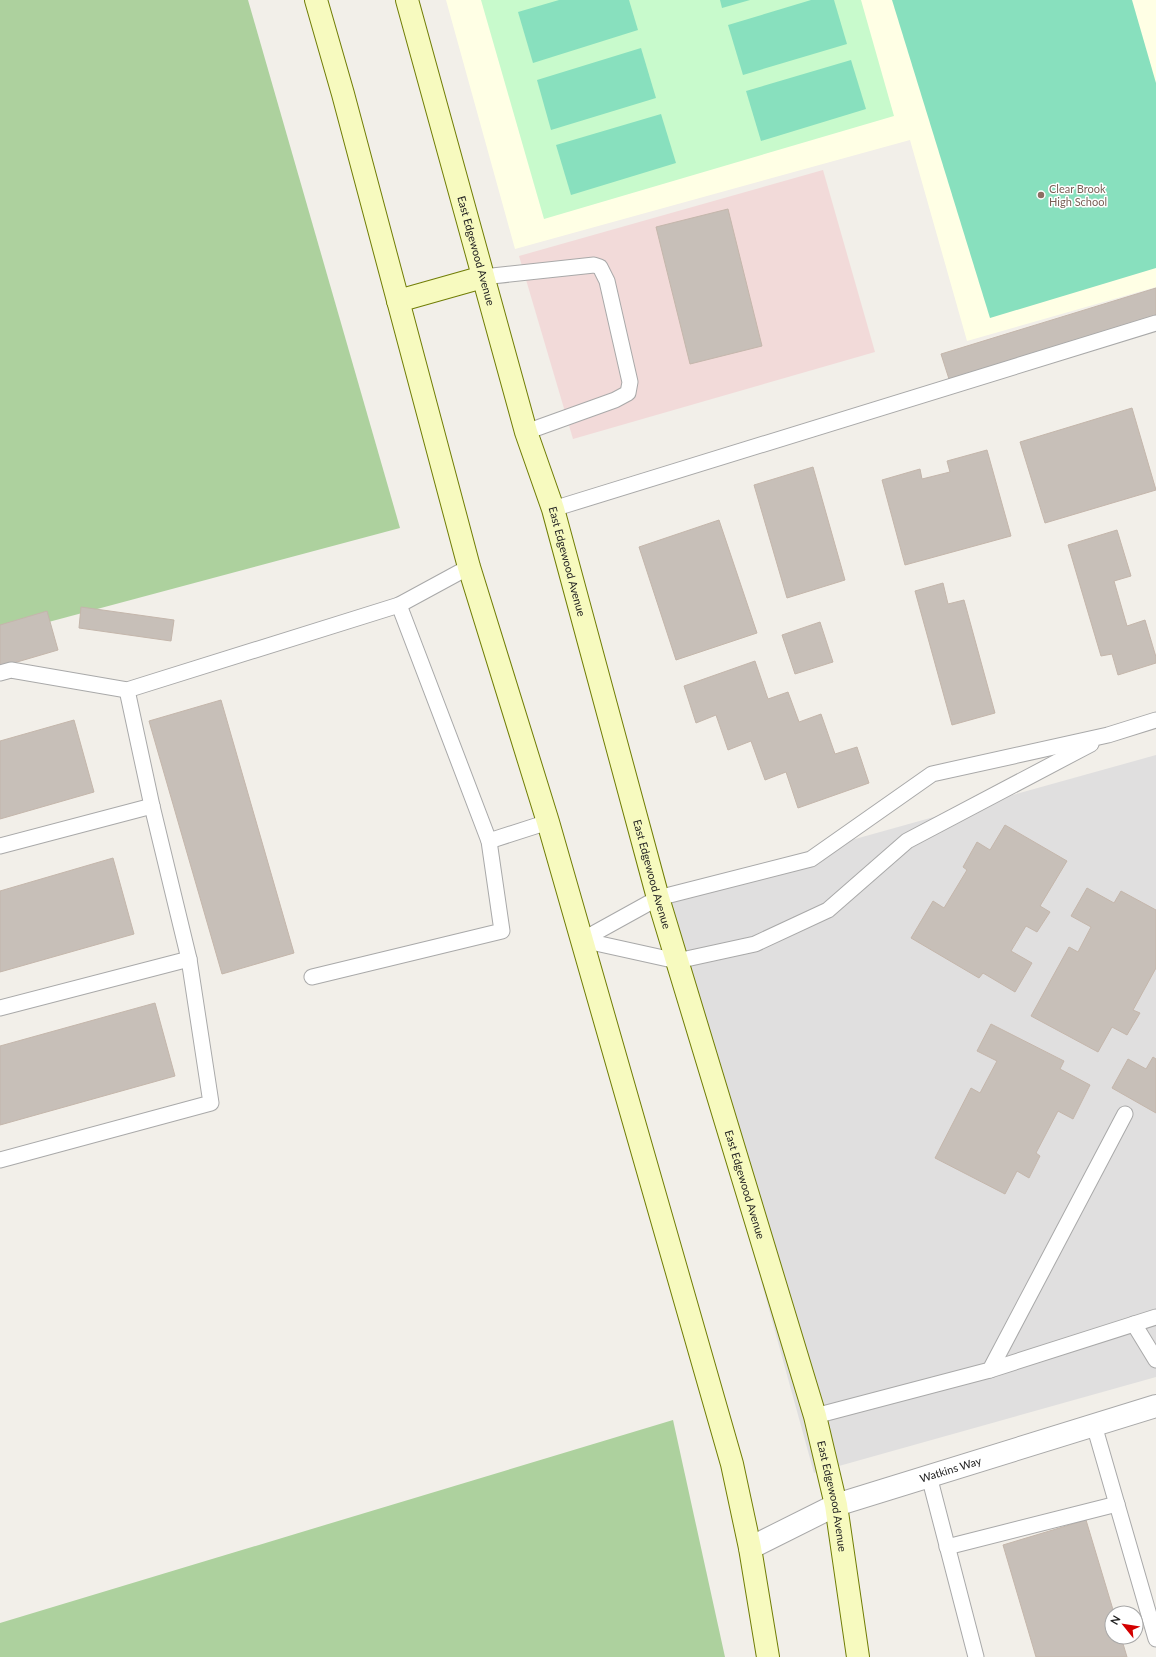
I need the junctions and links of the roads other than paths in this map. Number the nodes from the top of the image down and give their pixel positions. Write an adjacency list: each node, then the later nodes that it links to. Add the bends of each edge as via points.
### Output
1 (316, 0): 4 (main road)
2 (407, 0): 3 (main road, East Edgewood Avenue)
3 (483, 277): 4 (main road); 6 (main road, East Edgewood Avenue); 6 (lane, via 594,265 600,268 608,281 630,382 628,393)
4 (398, 301): 8 (main road)
5 (1156, 323): 7 (lane)
6 (526, 432): 7 (main road, East Edgewood Avenue)
7 (553, 509): 18 (main road, East Edgewood Avenue)
8 (469, 567): 9 (lane); 15 (main road)
9 (399, 605): 11 (lane); 16 (lane)
10 (0, 673): 11 (lane, via 11,670)
11 (127, 690): 14 (lane)
12 (1156, 720): 13 (lane)
13 (1108, 735): 18 (lane, via 932,774 811,859); 21 (lane, via 907,841 828,910 755,944)
14 (152, 806): 17 (lane); 20 (lane)
15 (548, 822): 16 (lane); 19 (main road)
16 (489, 841): 22 (lane, via 502,931)
17 (0, 846)
18 (658, 898): 19 (lane); 21 (main road, East Edgewood Avenue)
19 (582, 940): 21 (lane); 37 (main road, via 732,1464)
20 (190, 959): 23 (lane); 25 (lane, via 211,1103)
21 (678, 961): 31 (main road, East Edgewood Avenue)
22 (312, 976)
23 (0, 1008)
24 (1125, 1114): 29 (lane)
25 (0, 1160)
26 (1156, 1317): 27 (lane)
27 (1134, 1324): 28 (lane); 29 (lane)
28 (1156, 1360)
29 (990, 1370): 31 (lane)
30 (1156, 1406): 32 (street, Watkins Way)
31 (815, 1416): 35 (main road, East Edgewood Avenue)
32 (1094, 1425): 33 (street, Watkins Way); 34 (lane)
33 (929, 1476): 35 (street, Watkins Way); 36 (lane)
34 (1117, 1504): 36 (lane); 38 (lane)
35 (836, 1505): 37 (street, Watkins Way); 40 (main road, East Edgewood Avenue)
36 (948, 1547): 41 (lane)
37 (750, 1548): 39 (main road)
38 (1156, 1639)
39 (768, 1657)
40 (858, 1657)
41 (976, 1657)

